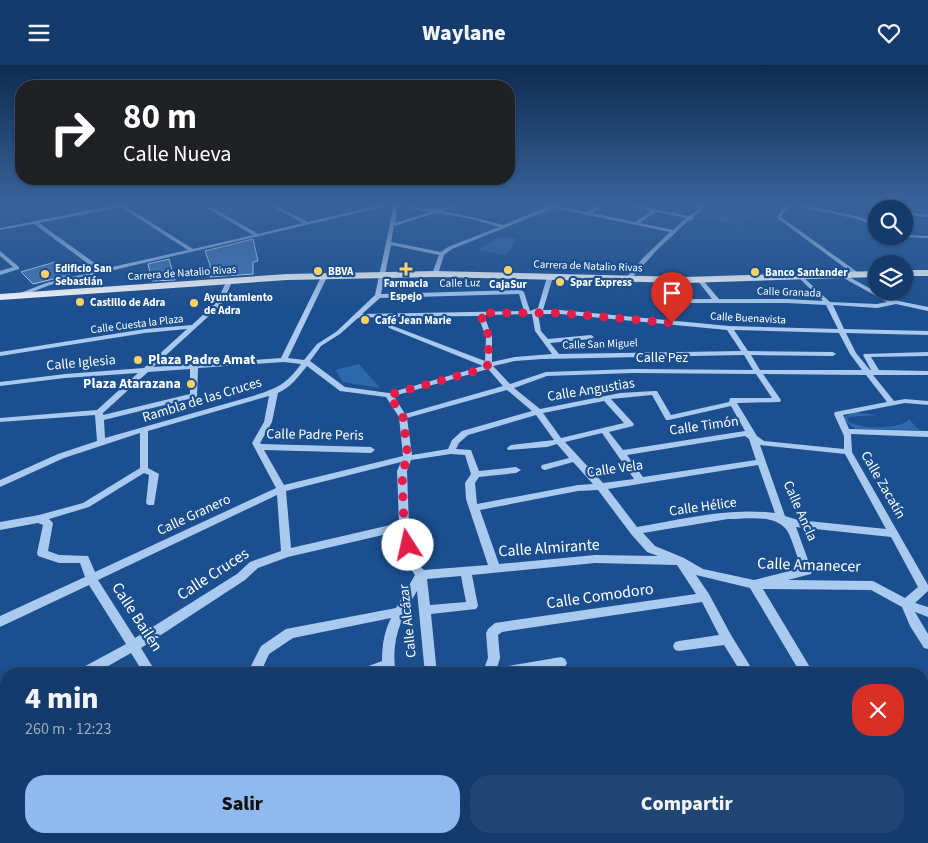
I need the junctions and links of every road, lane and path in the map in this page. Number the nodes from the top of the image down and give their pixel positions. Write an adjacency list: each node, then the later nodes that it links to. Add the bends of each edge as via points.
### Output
1 (59, 239): 12 (street)
2 (175, 239): 9 (street)
3 (239, 239): 9 (street)
4 (390, 239): 8 (street)
5 (471, 239): 11 (street)
6 (664, 239): 24 (street, via 637,266)
7 (809, 239): 20 (street)
8 (390, 243): 11 (street); 18 (street)
9 (193, 251): 12 (street)
10 (0, 253): 13 (street, via 16,268)
11 (442, 254): 16 (street)
12 (102, 271): 27 (street, via 42,285)
13 (0, 273)
14 (913, 273): 15 (highway)
15 (928, 273)
16 (435, 274): 18 (highway, Carrera de Natalio Rivas); 22 (highway, Carrera de Natalio Rivas)
17 (868, 274): 20 (highway, Carrera de Natalio Rivas)
18 (381, 275): 21 (highway, Carrera de Natalio Rivas); 28 (street)
19 (842, 275): 20 (highway, Carrera de Natalio Rivas); 23 (highway, Carrera de Natalio Rivas); 32 (street)
20 (858, 275)
21 (324, 277): 26 (highway, Carrera de Natalio Rivas); 51 (street)
22 (550, 277): 24 (highway, Carrera de Natalio Rivas); 36 (street, via 541,309)
23 (801, 277): 25 (highway, Carrera de Natalio Rivas); 33 (street)
24 (628, 280): 25 (highway, Carrera de Natalio Rivas)
25 (700, 280): 31 (street)
26 (229, 282): 27 (highway, Carrera de Natalio Rivas); 40 (street, Calle Cuesta la Plaza, via 220,303)
27 (18, 295): 29 (highway, Carrera de Natalio Rivas)
28 (378, 295): 35 (street, Calle Luz, via 521,292); 38 (street, Rambla de las Cruces)
29 (0, 297)
30 (682, 301): 31 (street, Calle Granada)
31 (717, 301): 33 (street, Calle Granada)
32 (895, 302): 33 (street, Calle Granada, via 877,306); 34 (street)
33 (829, 304): 42 (street)
34 (928, 309)
35 (527, 312): 36 (street, Calle Buenavista); 37 (street, Calle Buenavista)
36 (536, 312): 41 (street, Calle Buenavista); 45 (street, via 538,331)
37 (480, 313): 39 (street, Calle Buenavista); 53 (street, via 489,337)
38 (358, 316): 39 (street, Calle Buenavista); 52 (street, Rambla de las Cruces, via 319,345)
39 (386, 317): 53 (street, via 391,327)
40 (194, 327): 49 (street, Calle Cuesta la Plaza, via 145,331); 55 (street)
41 (729, 328): 42 (street, Calle Buenavista); 46 (street, Calle Angustias)
42 (844, 332): 43 (street, Calle Buenavista); 57 (street, via 853,354)
43 (928, 333)
44 (591, 337): 45 (street)
45 (546, 341): 50 (street)
46 (745, 353): 47 (street, Calle San Miguel); 50 (street, Calle San Miguel); 56 (street, Calle Angustias)
47 (833, 354)
48 (928, 354): 58 (street, via 866,355)
49 (0, 355)
50 (558, 357): 53 (street, Calle San Miguel, via 533,357)
51 (284, 360): 52 (street, Calle Iglesia); 54 (street, Calle Iglesia)
52 (307, 361): 62 (street, Rambla de las Cruces, via 295,377); 63 (street, via 343,389)
53 (488, 365): 61 (street, Calle Amanecer); 63 (street, Calle San Miguel)
54 (194, 367): 55 (street, Calle Iglesia); 69 (street, via 194,395)
55 (146, 370): 60 (street, Calle Iglesia); 69 (street)
56 (758, 371): 57 (street, Calle Pez); 61 (street, Calle Pez, via 546,373); 65 (street, Calle Angustias, via 777,399 733,400)
57 (867, 372): 58 (street, Calle Pez); 66 (street)
58 (876, 372): 59 (street, Calle Pez)
59 (928, 373)
60 (0, 384)
61 (508, 387): 68 (street, Calle Amanecer); 70 (street, Calle Pez)
62 (274, 391): 73 (street, Rambla de las Cruces); 79 (street, via 268,422 256,443)
63 (389, 395): 70 (street, Calle Alcázar)
64 (606, 398): 65 (street, Calle Angustias, via 654,393 669,418); 68 (street, Calle Angustias); 72 (street, via 630,424)
65 (733, 403): 76 (street, Calle Ancla)
66 (892, 403): 67 (street); 74 (street, Calle Zacatín, via 838,414)
67 (928, 403)
68 (538, 412): 77 (street, Calle Amanecer); 82 (street, Calle Angustias, via 465,433 455,441)
69 (100, 415): 71 (street); 78 (street)
70 (403, 417): 85 (street, Calle Alcázar)
71 (0, 420)
72 (604, 430): 77 (street); 84 (street)
73 (144, 431): 78 (street, Rambla de las Cruces); 89 (street)
74 (845, 431): 75 (street); 83 (street, Calle Zacatín)
75 (928, 433)
76 (753, 437): 83 (street, Calle Timón, via 762,443); 84 (street, Calle Timón, via 746,433); 87 (street, Calle Ancla)
77 (559, 441): 80 (street); 86 (street, Calle Amanecer)
78 (101, 443): 93 (street, Rambla de las Cruces, via 32,467)
79 (258, 447): 81 (street, Calle Padre Peris); 95 (street)
80 (511, 448)
81 (371, 450)
82 (451, 451): 85 (street); 91 (street, via 468,452)
83 (848, 452): 103 (street, Calle Zacatín)
84 (622, 453): 92 (street)
85 (408, 458): 95 (street, Calle Granero); 101 (street, Calle Alcázar, via 402,471)
86 (575, 459): 88 (street); 94 (street, Calle Amanecer)
87 (761, 462): 92 (street, Calle Vela); 98 (street, Calle Ancla)
88 (545, 467)
89 (144, 469): 96 (street, via 154,474); 99 (street, via 86,505)
90 (516, 470): 91 (street)
91 (476, 474): 97 (street, via 470,483)
92 (640, 480): 94 (street, Calle Vela)
93 (0, 484)
94 (601, 487): 97 (street, Calle Vela, via 578,488); 102 (street, Calle Amanecer)
95 (280, 489): 104 (street); 109 (street, Calle Granero)
96 (151, 503)
97 (473, 508): 106 (street)
98 (782, 518): 102 (street, Calle Hélice, via 728,515); 103 (street, Calle Hélice, via 797,524); 110 (street, Calle Ancla, via 793,531 807,571)
99 (39, 519): 100 (street); 109 (street, Calle Bailén, via 48,523 42,553 59,559 84,559)
100 (0, 526)
101 (404, 526): 104 (street, Calle Cruces); 108 (street, Calle Alcázar, via 412,564)
102 (634, 531): 105 (street, Calle Amanecer, via 651,549)
103 (894, 534): 112 (street, Calle Zacatín, via 924,588)
104 (286, 553): 120 (street, Calle Cruces, via 254,565 242,577)
105 (680, 561): 106 (street, Calle Almirante, via 595,559); 110 (street, Calle Amanecer, via 701,573); 111 (street)
106 (495, 568): 107 (street, Calle Almirante)
107 (466, 571): 108 (street, Calle Almirante); 113 (street, via 472,606)
108 (420, 575): 113 (street, Calle Alcázar); 114 (street)
109 (92, 580): 116 (street, Calle Granero); 120 (street, Calle Bailén)
110 (754, 584): 112 (street, Calle Amanecer, via 873,586); 131 (street)
111 (705, 597): 117 (street, Calle Comodoro); 118 (street)
112 (906, 604): 115 (street); 119 (street)
113 (425, 610): 127 (street, Calle Alcázar)
114 (398, 612): 125 (street, via 290,633 265,650); 126 (street, via 390,638)
115 (928, 612)
116 (0, 621)
117 (499, 627): 128 (street, via 492,633 494,658)
118 (727, 639): 121 (street); 130 (street)
119 (928, 644)
120 (134, 645): 123 (street, Calle Cruces); 124 (street, Calle Bailén)
121 (678, 646)
122 (561, 663): 129 (street)
123 (95, 667)
124 (148, 667)
125 (256, 667)
126 (389, 667)
127 (430, 667)
128 (491, 667)
129 (537, 667)
130 (745, 667)
131 (804, 667)

